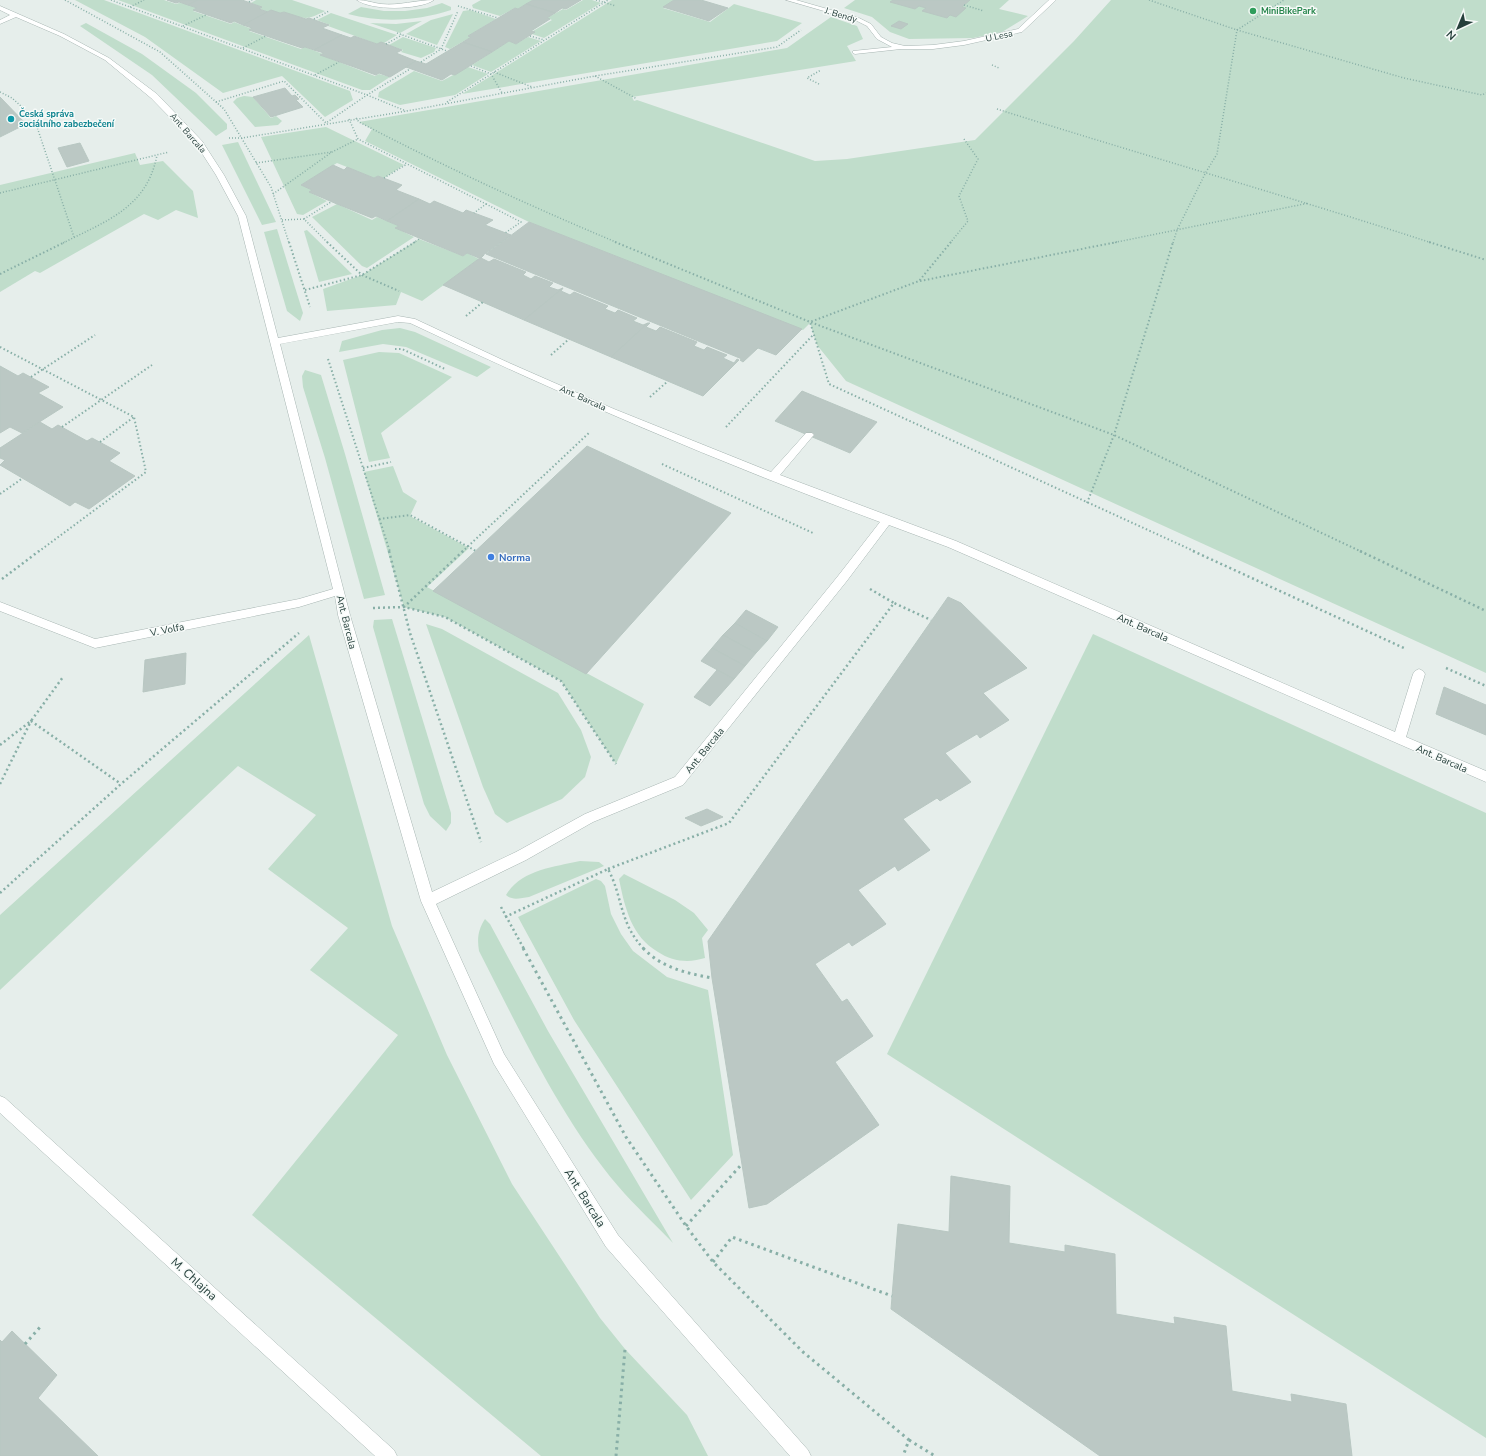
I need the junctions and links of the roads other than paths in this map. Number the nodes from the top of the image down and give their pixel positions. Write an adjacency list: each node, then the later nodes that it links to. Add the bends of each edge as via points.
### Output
1 (360, 0): 2 (street, via 380,6 404,6)
2 (432, 0)
3 (789, 0): 9 (street, J. Bendy, via 857,20 869,25 878,38)
4 (1053, 0): 8 (street, U Lesa, via 1020,31)
5 (0, 8): 6 (street, Ant. Barcala)
6 (16, 15): 7 (street); 11 (street, Ant. Barcala, via 62,34 107,59 154,96 199,143 242,216)
7 (0, 22)
8 (933, 47): 9 (street, J. Bendy)
9 (905, 48): 10 (street)
10 (855, 52)
11 (274, 342): 13 (street, Ant. Barcala, via 398,320 412,321 605,408); 15 (street, Ant. Barcala)
12 (809, 435): 13 (street)
13 (773, 476): 14 (street, Ant. Barcala)
14 (887, 520): 18 (street, Ant. Barcala, via 952,544); 20 (street, Ant. Barcala, via 679,781 589,818 521,856)
15 (339, 591): 16 (street, V. Volfa, via 300,602 95,644); 20 (street, Ant. Barcala)
16 (0, 606)
17 (1418, 674): 18 (street)
18 (1399, 739): 19 (street, Ant. Barcala)
19 (1486, 777)
20 (428, 901): 22 (street, Ant. Barcala, via 499,1059 612,1241)
21 (0, 1103): 23 (street, M. Chlajna)
22 (798, 1455)
23 (388, 1456)

